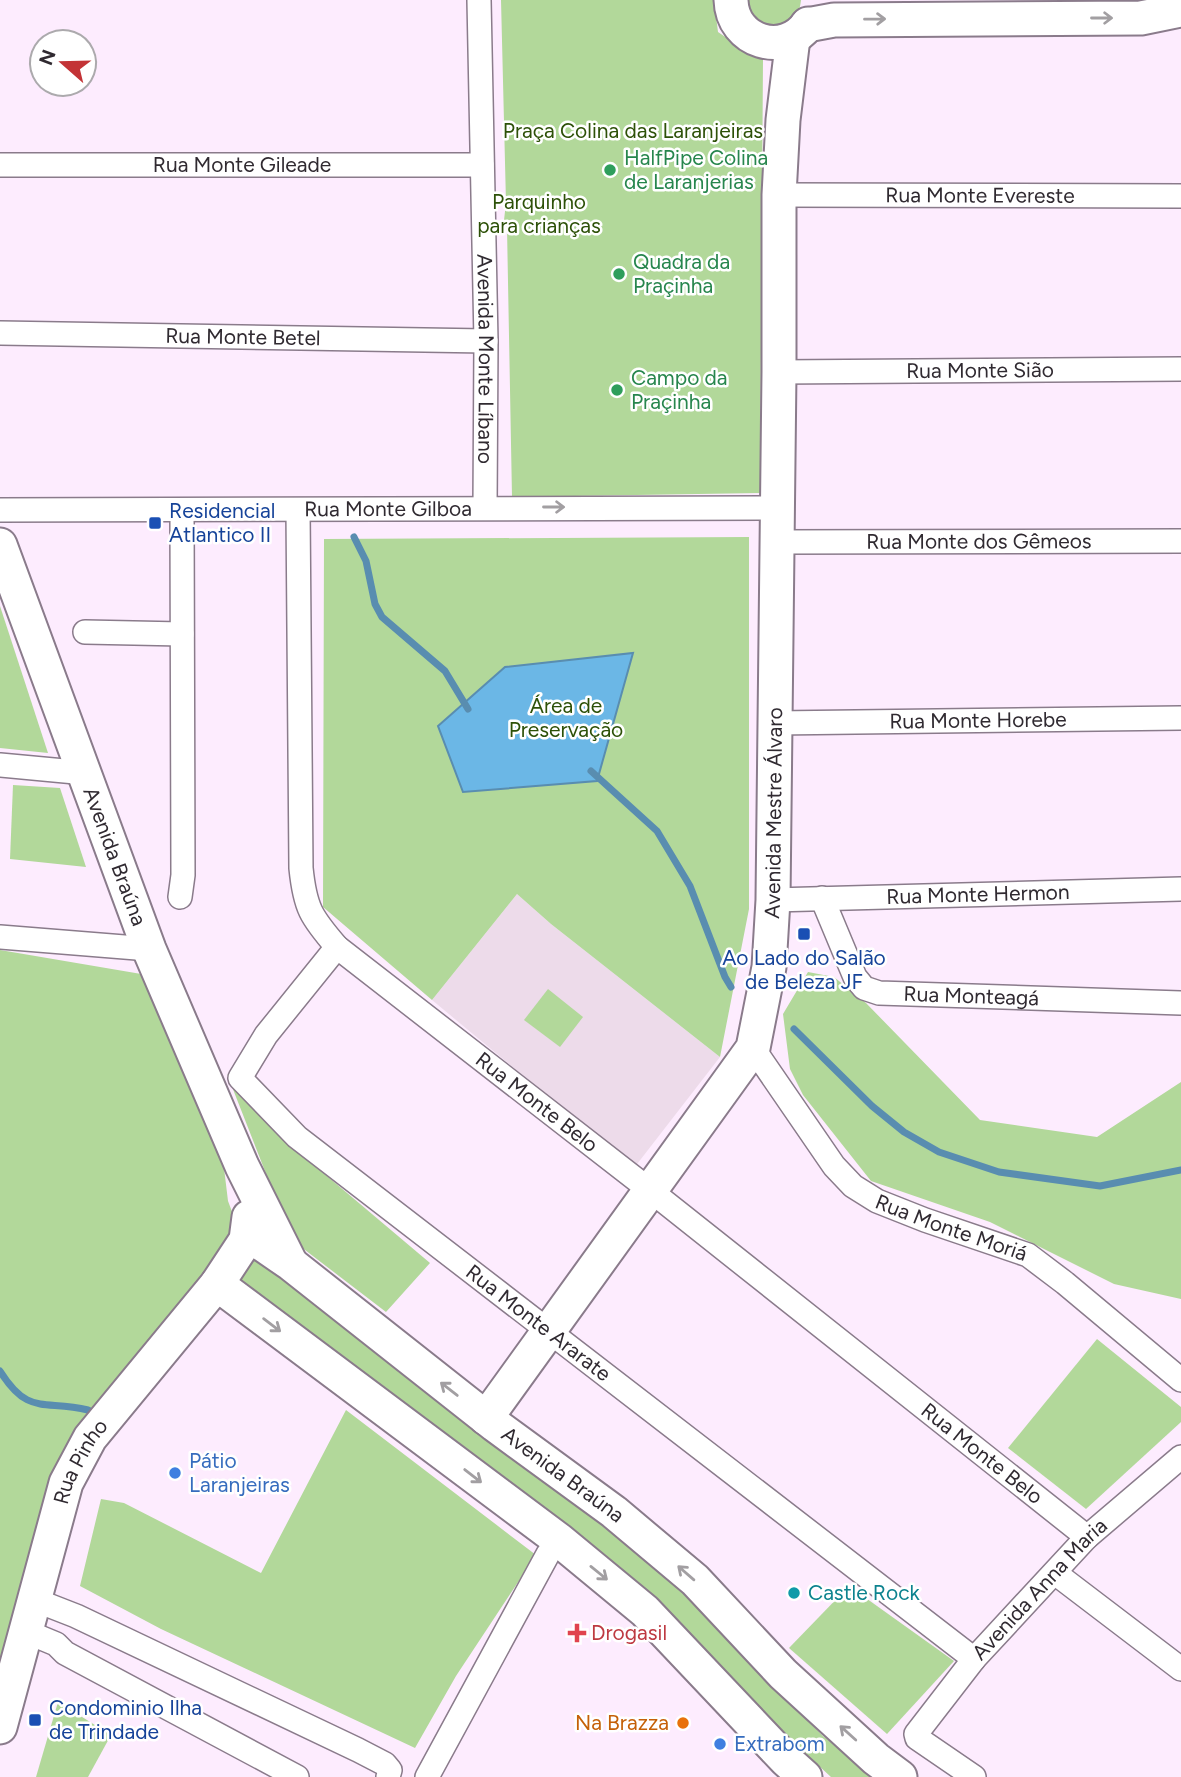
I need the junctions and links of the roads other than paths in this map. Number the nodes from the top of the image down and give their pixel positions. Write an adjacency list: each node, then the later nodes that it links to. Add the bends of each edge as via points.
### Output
1 (479, 0): 6 (street, Avenida Monte Líbano)
2 (731, 0): 4 (street, via 734,18 755,40)
3 (1181, 10): 4 (street, one-way to 3, via 834,20 1141,18)
4 (795, 26): 7 (street, Avenida Mestre Álvaro)
5 (0, 165): 6 (street, Rua Monte Gileade)
6 (482, 165): 10 (street, Avenida Monte Líbano)
7 (779, 195): 8 (street, Rua Monte Evereste); 12 (street, Avenida Mestre Álvaro)
8 (1181, 196)
9 (0, 332): 10 (street, Rua Monte Betel)
10 (486, 341): 13 (street, Avenida Monte Líbano)
11 (1181, 369): 12 (street, Rua Monte Sião)
12 (779, 372): 14 (street, Avenida Mestre Álvaro)
13 (485, 507): 14 (street, Rua Monte Gilboa, one-way to 14); 16 (street, Rua Monte Gilboa)
14 (777, 508): 19 (street, Avenida Mestre Álvaro)
15 (0, 510): 17 (street, Rua Monte Gilboa)
16 (298, 510): 17 (street, Rua Monte Gilboa); 32 (street, Rua Monte Belo, via 303,894 313,919)
17 (182, 511): 22 (street)
18 (1181, 541): 19 (street, Rua Monte dos Gêmeos)
19 (778, 542): 24 (street, Avenida Mestre Álvaro)
20 (2, 560): 26 (street, Avenida Braúna)
21 (85, 632): 22 (street)
22 (182, 634): 28 (street)
23 (1181, 718): 24 (street, Rua Monte Horebe)
24 (775, 723): 30 (street, Avenida Mestre Álvaro)
25 (0, 765): 26 (street)
26 (86, 773): 33 (street, Avenida Braúna)
27 (1181, 890): 29 (street, Rua Monte Hermon)
28 (180, 897)
29 (822, 898): 30 (street, Rua Monte Hermon); 34 (street, Rua Monteagá, via 855,977 864,988 879,993)
30 (773, 900): 35 (street, Avenida Mestre Álvaro, via 769,967)
31 (0, 937): 33 (street)
32 (337, 947): 37 (street, Rua Monte Belo); 41 (street, Rua Monte Ararate, via 266,1035 240,1078 297,1137)
33 (149, 949): 36 (street, Avenida Braúna)
34 (1181, 1003)
35 (753, 1048): 37 (street, Avenida Mestre Álvaro); 42 (street, Rua Monte Moriá, via 834,1166 853,1186 877,1201 1028,1255)
36 (242, 1166): 38 (street, Avenida Braúna, via 251,1206); 39 (street, Avenida Braúna)
37 (651, 1191): 41 (street, Avenida Mestre Álvaro); 45 (street, Rua Monte Belo)
38 (246, 1240): 39 (street, via 259,1242); 40 (street, Rua Pinho)
39 (291, 1264): 43 (street, Avenida Braúna, one-way to 39)
40 (217, 1284): 46 (street, one-way to 46); 48 (street, Rua Pinho, via 90,1438 76,1462 66,1483)
41 (549, 1330): 43 (street, Avenida Mestre Álvaro); 50 (street, Rua Monte Ararate)
42 (1181, 1380)
43 (486, 1418): 57 (street, Avenida Braúna, one-way to 43, via 783,1674 695,1580 614,1512)
44 (1181, 1457): 45 (street, Avenida Anna Maria)
45 (1087, 1537): 47 (street, Avenida Anna Maria)
46 (559, 1540): 55 (street); 56 (street, one-way to 56, via 645,1611)
47 (1055, 1573): 50 (street, Avenida Anna Maria); 51 (street)
48 (35, 1600): 49 (street, Rua Pinho); 54 (street, via 358,1750 385,1764 390,1769)
49 (27, 1632): 52 (street, Rua Pinho); 53 (street)
50 (974, 1659): 58 (street, Avenida Anna Maria, via 915,1735)
51 (1181, 1669)
52 (0, 1727)
53 (297, 1777)
54 (388, 1777)
55 (427, 1777)
56 (805, 1777)
57 (900, 1777)
58 (974, 1777)

